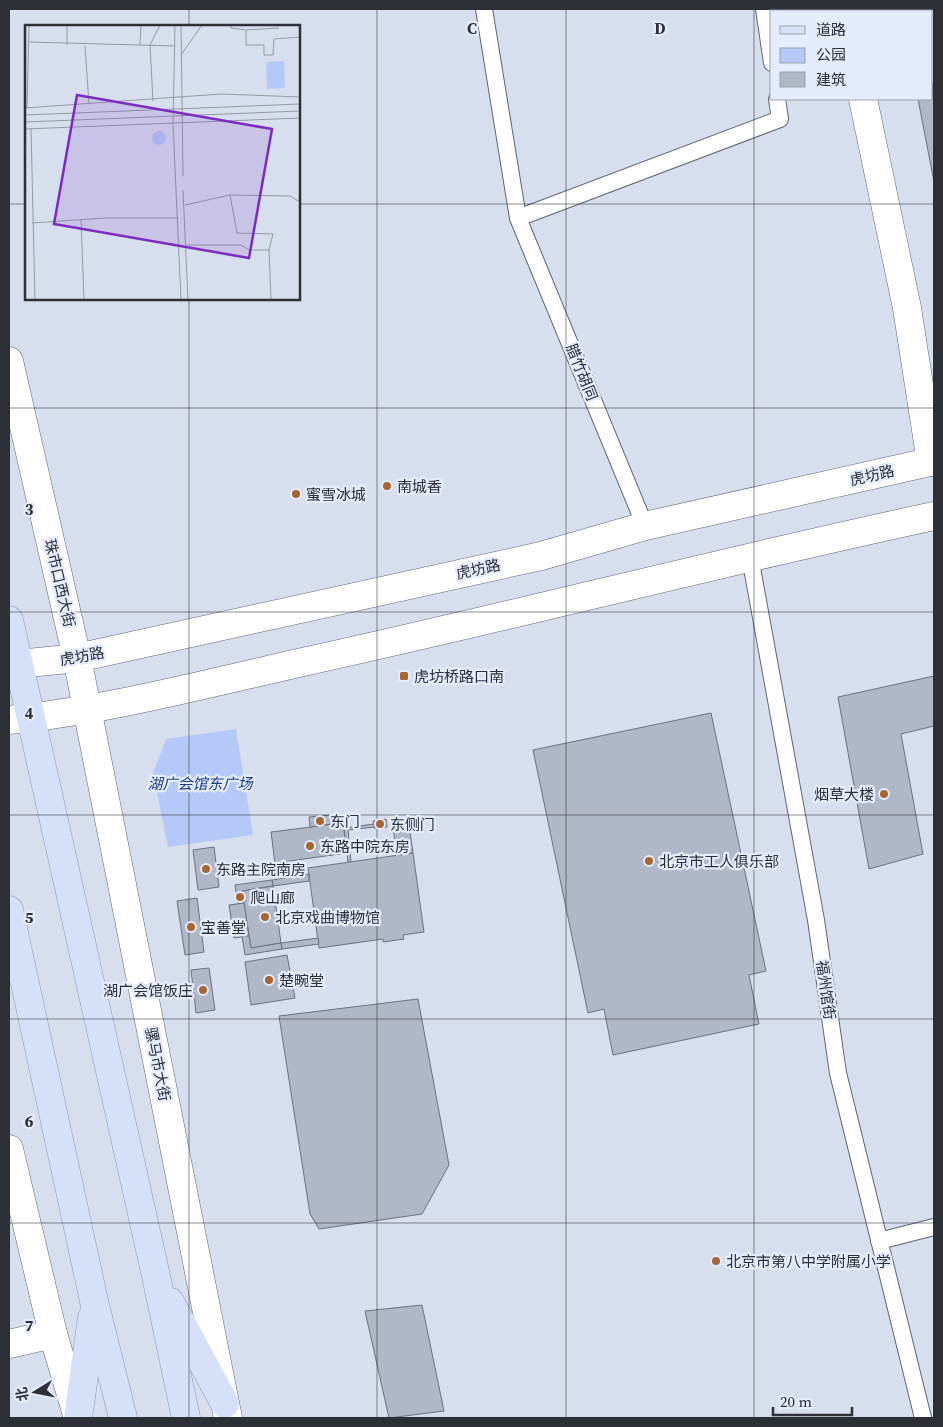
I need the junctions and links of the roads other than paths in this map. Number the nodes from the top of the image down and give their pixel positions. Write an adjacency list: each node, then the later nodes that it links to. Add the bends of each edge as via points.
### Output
1 (484, 9): 6 (lane, 腊竹胡同)
2 (764, 9): 3 (lane)
3 (770, 50)
4 (777, 100): 6 (lane, via 780,120)
5 (863, 100): 8 (street, via 907,308)
6 (518, 218): 10 (lane, 腊竹胡同)
7 (9, 362): 13 (street, 珠市口西大街)
8 (933, 462): 10 (street, 虎坊路)
9 (934, 516): 11 (street)
10 (645, 526): 13 (street, 虎坊路, via 542,556)
11 (750, 557): 15 (street, via 403,640); 20 (lane, 福州馆街, via 816,920 838,1073)
12 (9, 620): 14 (main road)
13 (77, 658): 14 (street, 虎坊路); 15 (street, 珠市口西大街)
14 (14, 664): 16 (main road)
15 (87, 710): 16 (street); 25 (street, 骡马市大街)
16 (20, 719): 21 (main road)
17 (9, 910): 22 (main road)
18 (9, 1148): 23 (street)
19 (934, 1227): 20 (lane)
20 (879, 1241): 29 (lane, 福州馆街)
21 (156, 1276): 25 (main road); 28 (main road)
22 (94, 1302): 26 (main road); 27 (main road)
23 (53, 1334): 24 (street); 26 (street)
24 (9, 1344)
25 (227, 1411)
26 (78, 1418)
27 (123, 1418)
28 (186, 1418)
29 (923, 1418)

